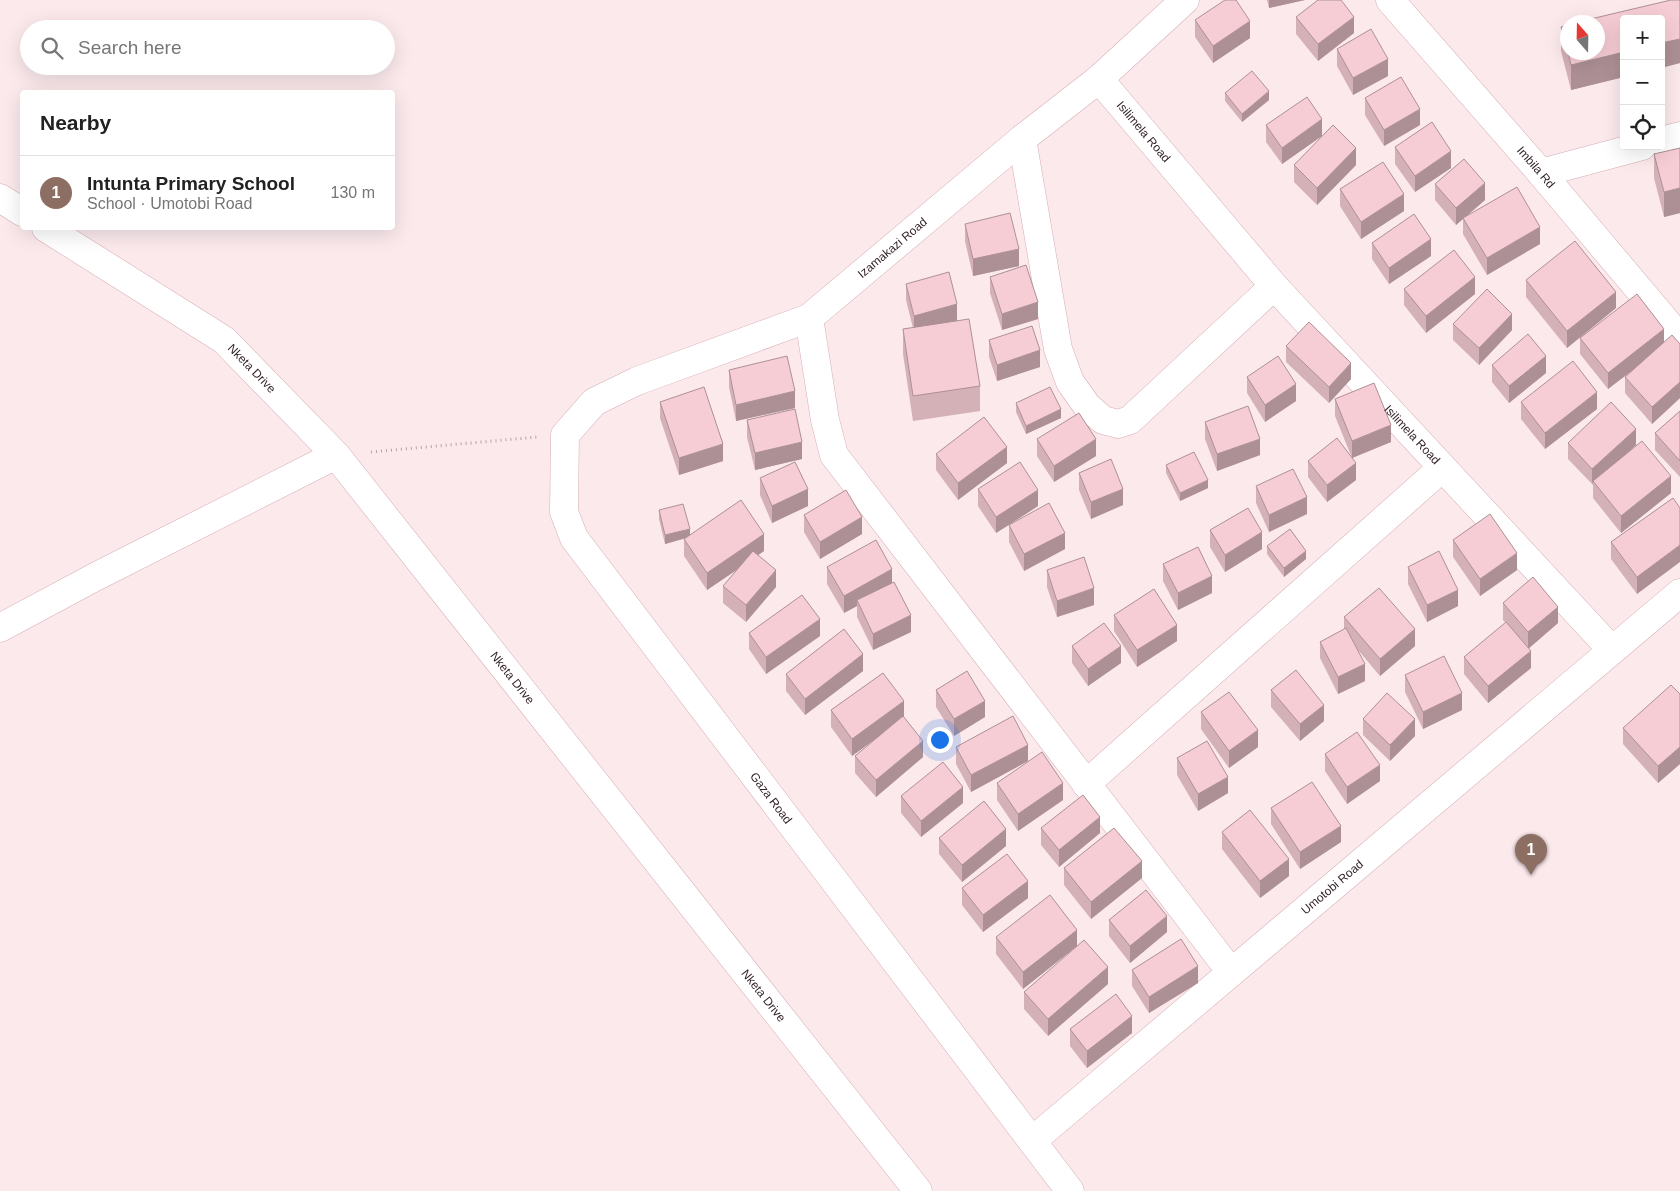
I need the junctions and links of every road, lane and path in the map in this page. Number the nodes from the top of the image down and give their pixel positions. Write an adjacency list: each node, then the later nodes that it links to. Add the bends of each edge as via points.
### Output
1 (1185, 0): 3 (street, Izamakazi Road)
2 (1390, 0): 8 (street, Imbila Rd)
3 (1099, 79): 5 (street, Izamakazi Road); 12 (street, Isilimela Road)
4 (1680, 136): 6 (street)
5 (1022, 139): 12 (street, via 1058,349 1070,382 1087,406 1103,420 1118,424 1130,420); 13 (street, Izamakazi Road)
6 (1665, 140)
7 (1627, 150): 8 (street)
8 (1541, 173): 14 (street, Imbila Rd)
9 (0, 198): 10 (street)
10 (20, 211)
11 (49, 230): 16 (street, Nketa Drive, via 224,340)
12 (1274, 286): 17 (street, Isilimela Road)
13 (809, 318): 15 (street, Izamakazi Road, via 637,381 594,402); 21 (street, via 825,420 834,455)
14 (1680, 338)
15 (565, 435): 16 (path); 23 (street, Gaza Road, via 564,512 574,538)
16 (336, 455): 19 (street); 24 (street, Nketa Drive)
17 (1442, 468): 20 (street, Isilimela Road); 21 (street)
18 (1680, 593): 20 (street, Umotobi Road)
19 (0, 628)
20 (1612, 650): 22 (street, Umotobi Road)
21 (1086, 784): 22 (street)
22 (1231, 972): 23 (street, Umotobi Road)
23 (1032, 1141): 25 (street)
24 (918, 1191)
25 (1070, 1191)

